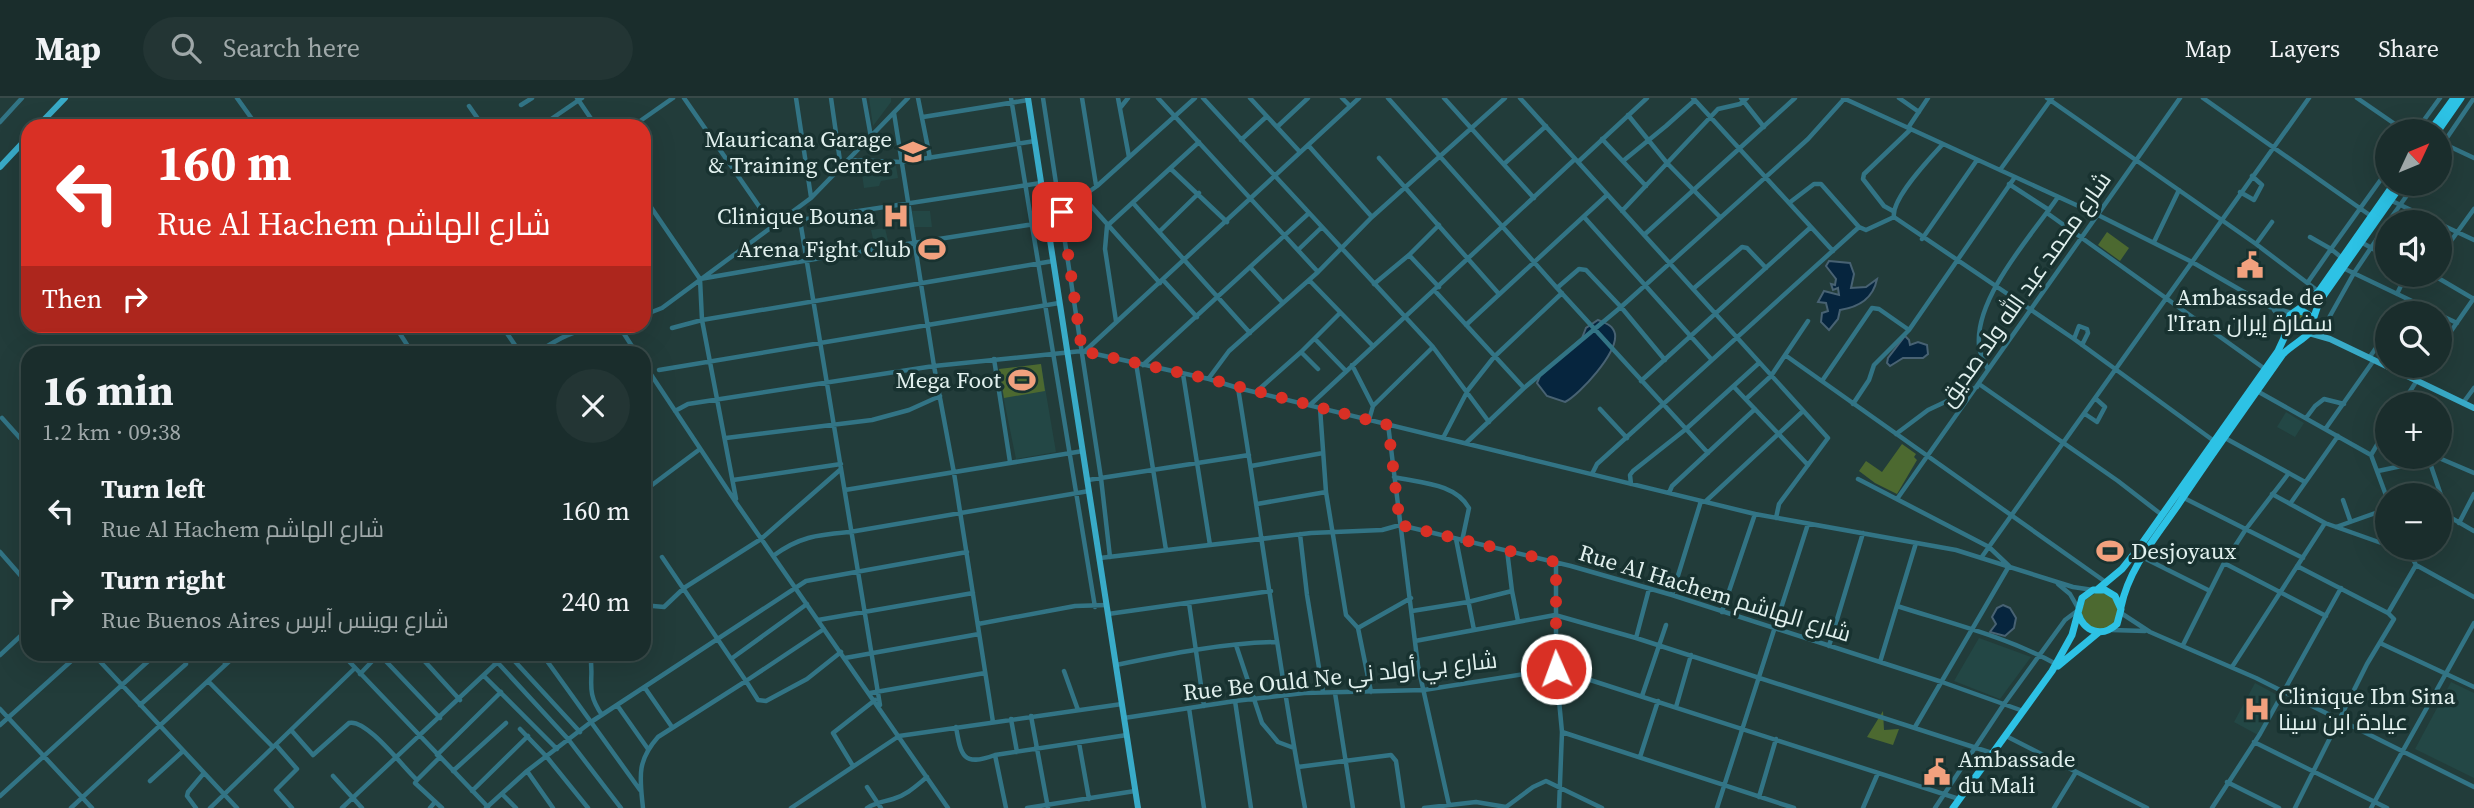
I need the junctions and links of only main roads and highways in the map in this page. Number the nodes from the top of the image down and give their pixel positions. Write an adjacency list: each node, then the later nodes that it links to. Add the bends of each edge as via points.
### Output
1 (65, 98): 5 (main road)
2 (2454, 98): 6 (highway)
3 (2461, 98): 7 (highway)
4 (1028, 99): 22 (main road)
5 (45, 119)
6 (2439, 119)
7 (2446, 119)
8 (21, 144): 9 (main road)
9 (0, 167)
10 (2388, 198): 11 (highway, via 2319,291); 12 (highway, via 2319,302)
11 (2293, 313): 12 (highway, via 2305,312); 13 (highway)
12 (2313, 323): 14 (highway); 15 (main road)
13 (2287, 327): 14 (highway, via 2294,335); 17 (highway, via 2278,351 2162,515 2122,569)
14 (2307, 335): 15 (main road); 18 (highway, via 2283,354 2142,557 2128,582)
15 (2330, 339): 16 (main road)
16 (2474, 408)
17 (2096, 590): 18 (highway, via 2113,594); 19 (highway, via 2082,598)
18 (2121, 610): 20 (highway, via 2119,621 2110,630)
19 (2078, 611): 20 (highway, via 2085,627); 21 (highway, via 2072,635)
20 (2099, 632): 21 (highway)
21 (2054, 667): 23 (highway)
22 (1138, 808)
23 (1953, 808)

